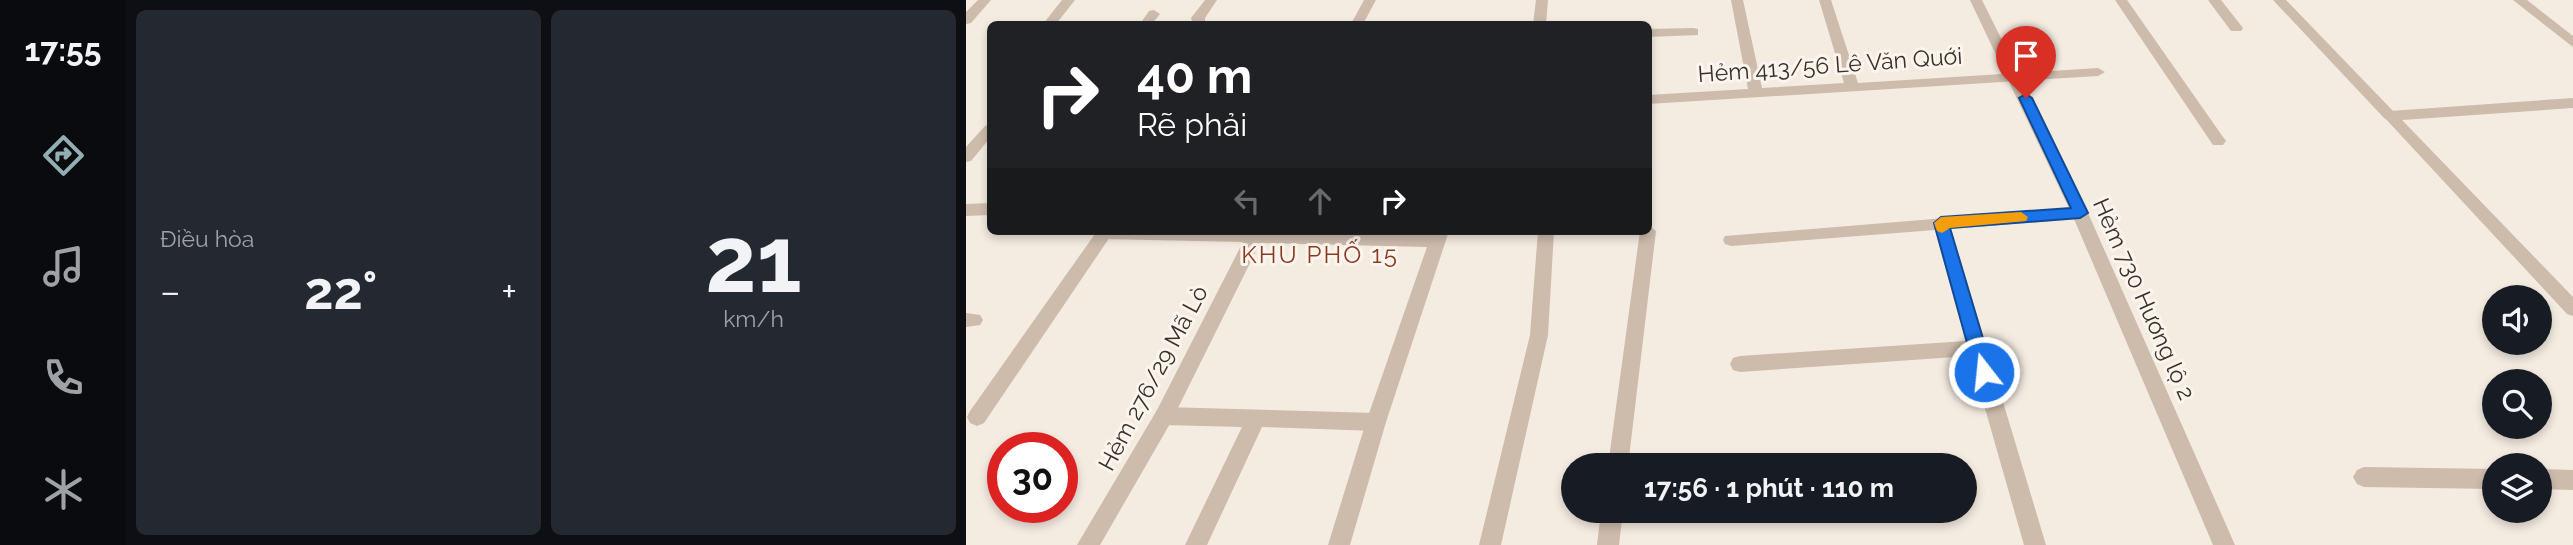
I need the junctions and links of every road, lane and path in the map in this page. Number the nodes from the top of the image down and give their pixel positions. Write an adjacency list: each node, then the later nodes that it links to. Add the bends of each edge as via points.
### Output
1 (985, 0): 15 (street)
2 (1069, 0): 14 (street)
3 (1210, 0): 16 (street)
4 (1370, 0): 17 (street)
5 (1542, 0): 18 (street)
6 (1737, 0): 26 (street)
7 (1825, 0): 25 (street)
8 (1976, 0): 24 (street, Hẻm 730 Hương lộ 2)
9 (2121, 0): 31 (street)
10 (2214, 0): 19 (street)
11 (2279, 0): 29 (street)
12 (2519, 0): 22 (street)
13 (1075, 14): 14 (street)
14 (1053, 19)
15 (966, 20)
16 (1198, 21)
17 (1359, 21)
18 (1541, 21)
19 (2236, 28)
20 (1693, 32): 21 (street)
21 (1652, 33)
22 (2573, 43)
23 (2098, 72): 24 (street, Hẻm 413/56 Lê Văn Quới)
24 (2015, 75): 25 (street, Hẻm 413/56 Lê Văn Quới); 35 (street, Hẻm 730 Hương lộ 2)
25 (1852, 87): 26 (street, Hẻm 413/56 Lê Văn Quới)
26 (1756, 93): 27 (street, Hẻm 413/56 Lê Văn Quới)
27 (1652, 100)
28 (2573, 103): 29 (street)
29 (2390, 116): 44 (street)
30 (987, 132): 32 (street)
31 (2218, 141)
32 (966, 157)
33 (966, 209): 34 (street)
34 (987, 209)
35 (2080, 213): 36 (street); 63 (street, Hẻm 730 Hương lộ 2)
36 (1941, 223): 43 (street); 45 (street)
37 (1103, 235): 48 (street)
38 (1254, 235): 47 (street, Hẻm 276/29 Mã Lò)
39 (1347, 235): 42 (street)
40 (1546, 235): 60 (street, via 1539,335)
41 (1647, 235): 51 (street)
42 (1439, 236): 50 (street)
43 (1731, 240)
44 (2573, 309)
45 (1977, 348): 46 (street); 62 (street)
46 (1740, 364)
47 (1164, 416): 49 (street); 57 (street, Hẻm 276/29 Mã Lò)
48 (977, 417)
49 (1255, 421): 50 (street); 58 (street)
50 (1376, 422): 59 (street)
51 (1620, 453)
52 (2364, 477): 53 (street)
53 (2482, 479)
54 (2552, 479): 55 (street)
55 (2573, 480)
56 (1611, 523): 61 (street)
57 (1088, 545)
58 (1196, 545)
59 (1339, 545)
60 (1490, 545)
61 (1608, 545)
62 (2035, 545)
63 (2224, 545)

